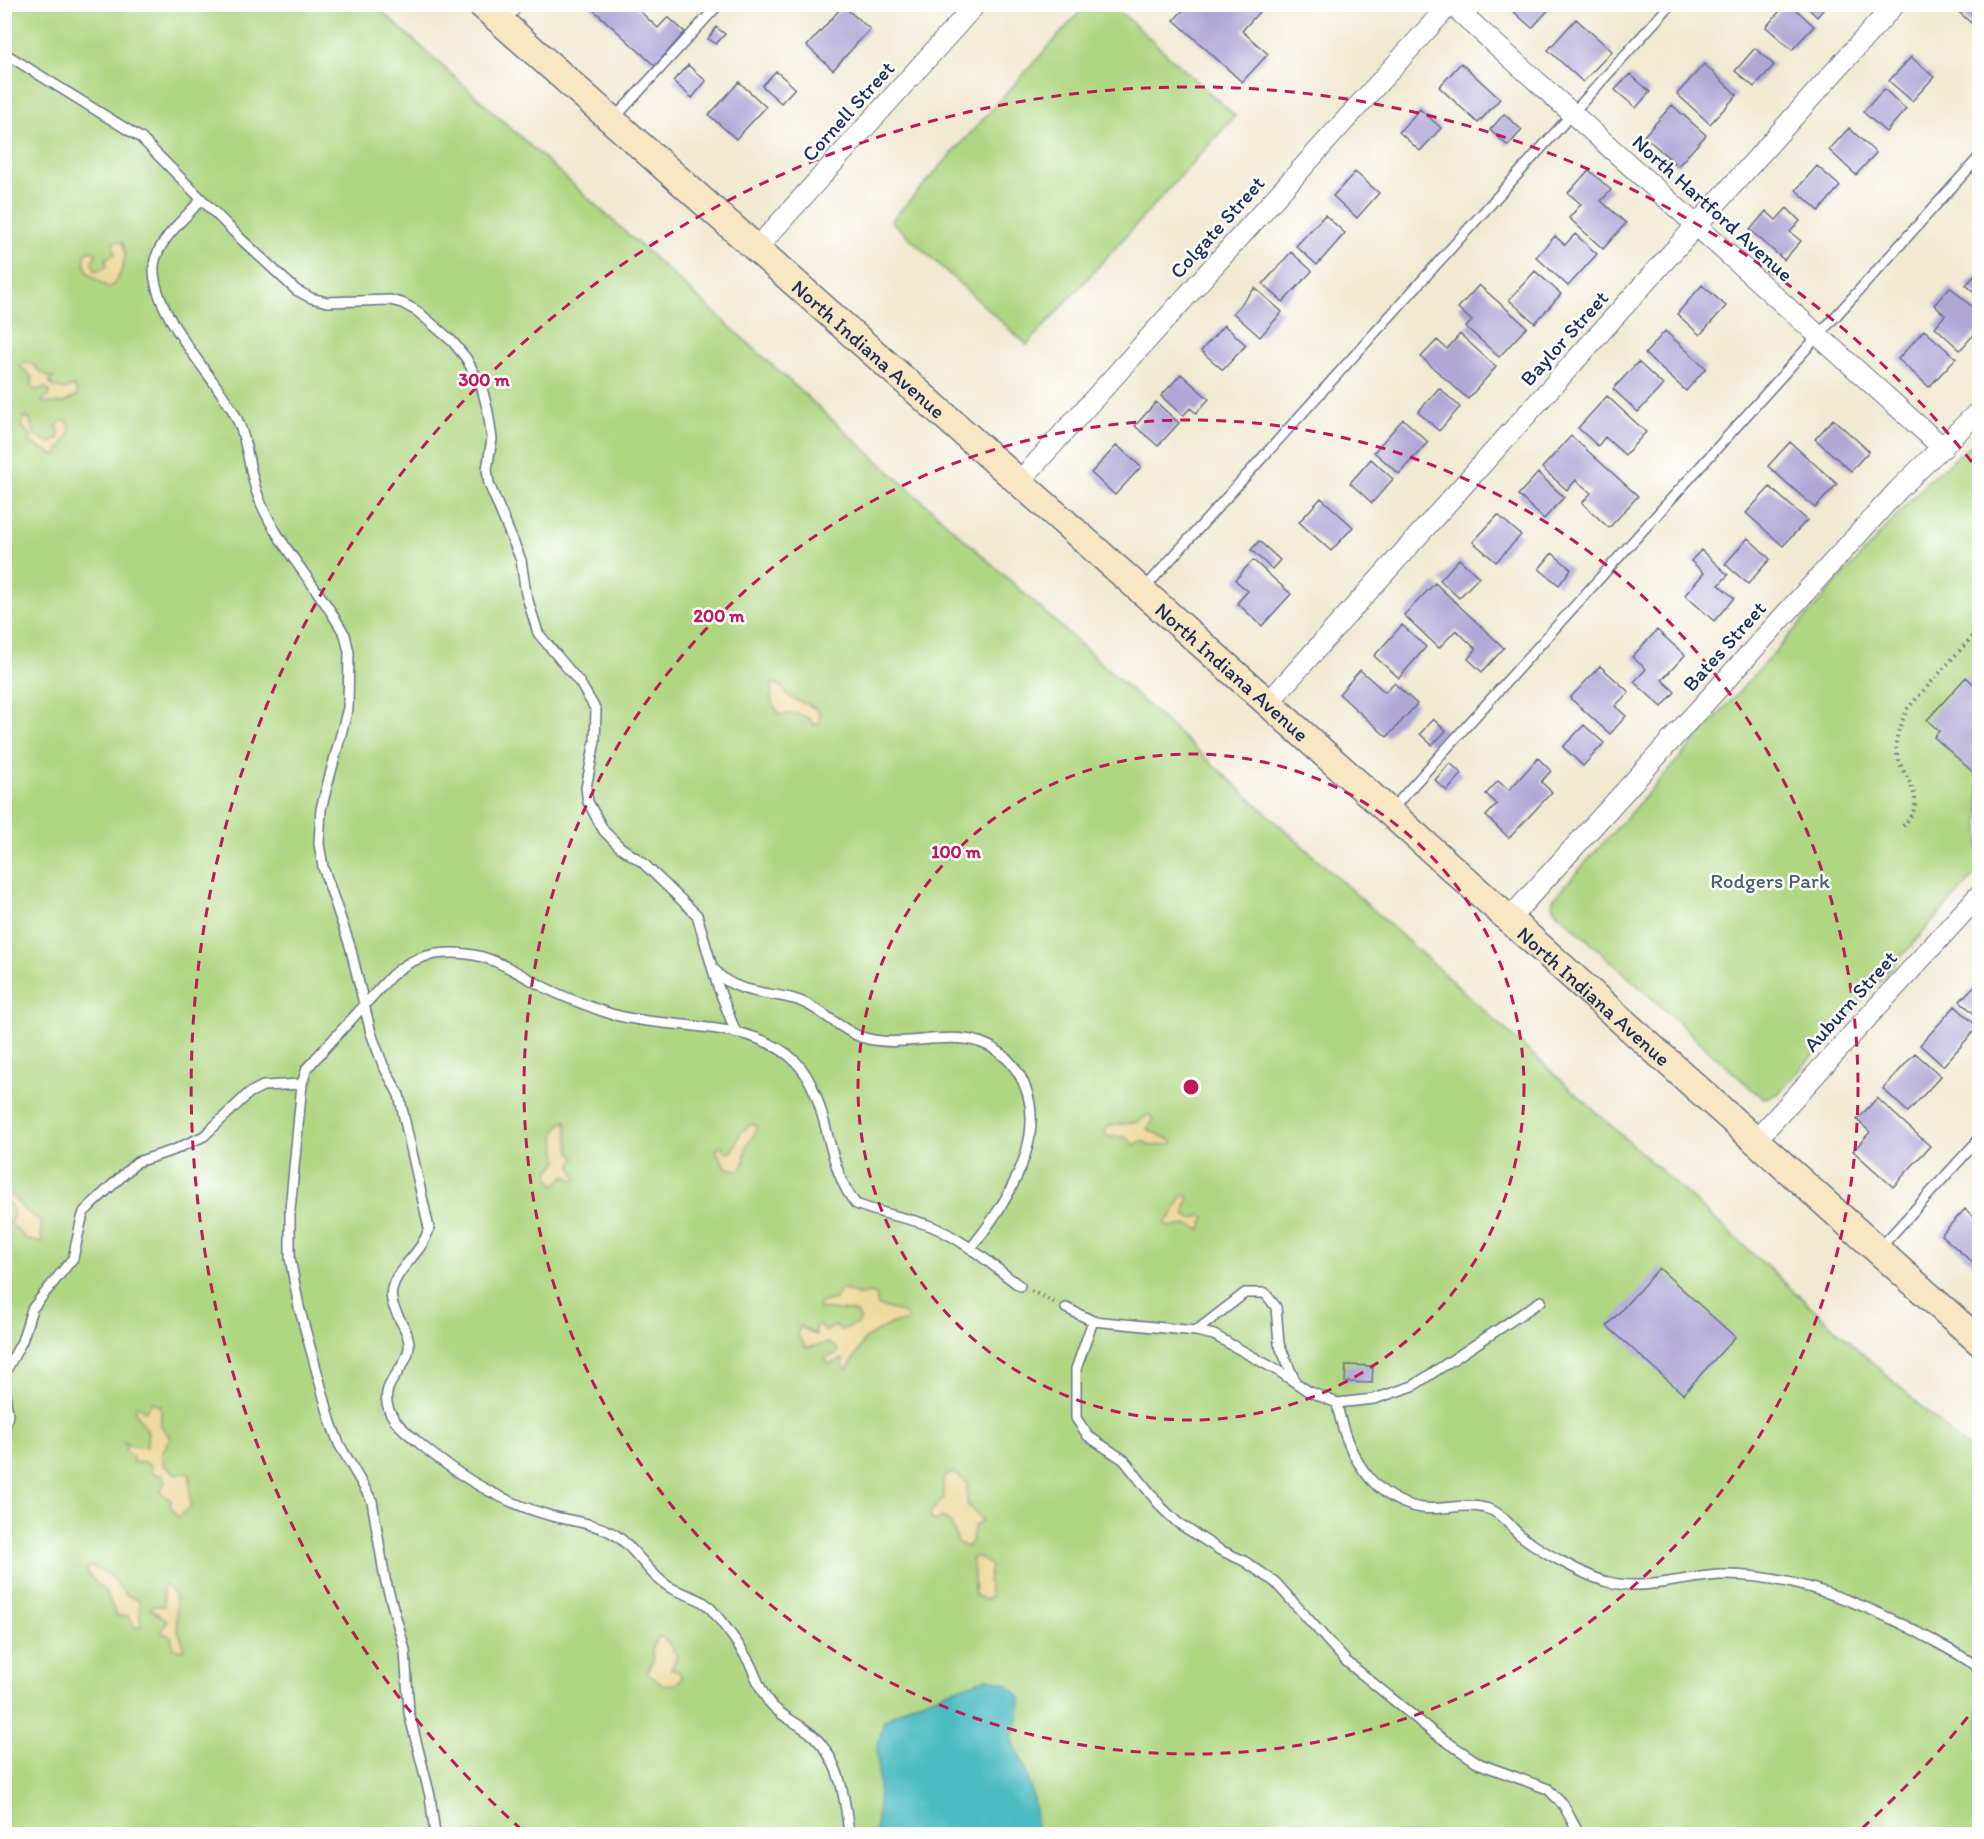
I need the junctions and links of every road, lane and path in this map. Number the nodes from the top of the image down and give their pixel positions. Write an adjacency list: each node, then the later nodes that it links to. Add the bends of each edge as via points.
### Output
1 (719, 4): 9 (lane)
2 (976, 4): 13 (street, Cornell Street)
3 (1450, 4): 8 (street, North Hartford Avenue); 17 (street, Colgate Street)
4 (1671, 4): 8 (lane)
5 (1894, 4): 12 (street, Baylor Street)
6 (497, 10): 9 (main road, North Indiana Avenue)
7 (4, 53): 11 (lane, via 141,138)
8 (1573, 114): 12 (street, North Hartford Avenue); 18 (lane)
9 (612, 121): 13 (main road, North Indiana Avenue)
10 (1980, 156): 14 (lane)
11 (201, 200): 25 (lane, via 272,269 304,294 327,302 402,303 452,341 466,358 482,388 488,412 492,439 489,484 521,560 538,633 580,683 596,710 586,788 588,802 604,831 697,915); 26 (lane, via 160,249 154,265 156,281 188,350 234,414 260,503 345,635 350,676 348,708 321,809 319,844)
12 (1697, 226): 14 (street, North Hartford Avenue); 20 (street, Baylor Street)
13 (756, 249): 17 (main road, North Indiana Avenue)
14 (1818, 336): 16 (street, North Hartford Avenue); 21 (lane)
15 (1980, 410): 16 (street, Bates Street)
16 (1943, 448): 24 (street, Bates Street, via 1899,489)
17 (1019, 482): 18 (main road, North Indiana Avenue)
18 (1142, 591): 20 (main road, North Indiana Avenue)
19 (1980, 628): 22 (path, via 1908,708 1903,719 1896,745 1901,766 1915,791 1916,804)
20 (1268, 703): 21 (main road, North Indiana Avenue)
21 (1389, 812): 24 (main road, North Indiana Avenue)
22 (1903, 826)
23 (1980, 894): 30 (street, Auburn Street)
24 (1509, 919): 30 (main road, North Indiana Avenue)
25 (710, 964): 27 (lane); 31 (lane, via 733,985 797,1000 861,1036 906,1041 964,1039 996,1048 1011,1061 1029,1099 1029,1139 1009,1194)
26 (365, 1005): 27 (lane, via 406,962 445,952 490,959 563,996 608,1013); 28 (lane, via 307,1068); 46 (lane, via 383,1065 399,1095 429,1228 426,1241 391,1290 393,1305 409,1338 409,1350 388,1385 388,1409 398,1424 464,1478 505,1500 616,1535 657,1578 711,1609 748,1660 766,1699 774,1709 809,1732 830,1758 840,1779)
27 (736, 1033): 31 (lane, via 769,1041 797,1063 808,1080 840,1177 856,1204 930,1226)
28 (302, 1084): 39 (lane, via 262,1086 249,1093 204,1136 136,1162 92,1204 84,1212 73,1258 32,1310); 45 (lane, via 290,1210 292,1268 331,1424 372,1501 385,1579 405,1650 409,1713 430,1796)
29 (1980, 1138): 32 (lane)
30 (1755, 1141): 32 (main road, North Indiana Avenue)
31 (971, 1248): 33 (lane)
32 (1878, 1251): 38 (main road, North Indiana Avenue)
33 (1020, 1286): 35 (path)
34 (1541, 1301): 42 (lane, via 1413,1386 1384,1397)
35 (1066, 1308): 36 (lane)
36 (1093, 1321): 37 (lane); 47 (lane, via 1076,1370 1075,1388 1076,1418 1088,1436 1124,1460 1178,1522 1275,1582 1346,1661 1434,1733 1480,1764 1548,1789 1564,1806)
37 (1196, 1331): 40 (lane, via 1228,1341); 40 (lane, via 1245,1293 1265,1293 1276,1307 1279,1344)
38 (1980, 1342)
39 (4, 1382)
40 (1297, 1384): 42 (lane)
41 (4, 1389): 43 (lane, via 8,1415)
42 (1336, 1403): 44 (lane, via 1339,1420 1360,1466 1386,1494 1406,1503 1422,1508 1483,1507 1498,1512 1536,1546 1606,1581 1641,1586 1720,1575 1798,1585 1882,1614)
43 (4, 1430)
44 (1980, 1670)
45 (435, 1834)
46 (849, 1834)
47 (1578, 1834)

